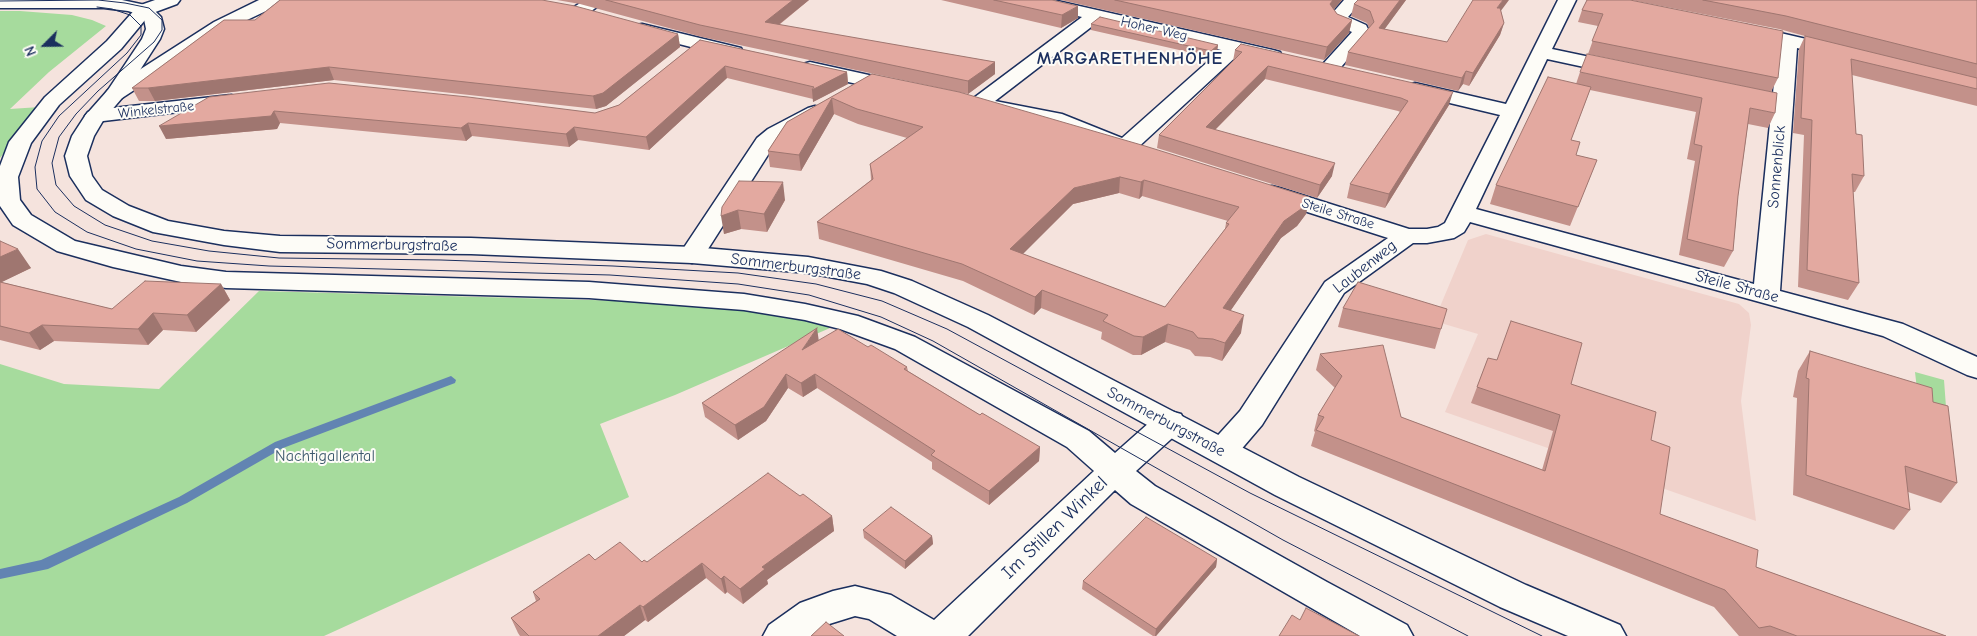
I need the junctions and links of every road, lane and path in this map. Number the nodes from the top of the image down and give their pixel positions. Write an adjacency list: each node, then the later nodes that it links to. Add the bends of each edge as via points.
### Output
1 (171, 0): 9 (street)
2 (271, 0): 31 (street, via 220,26)
3 (1032, 0): 10 (street, Hoher Weg)
4 (1354, 0): 25 (street, via 1338,17 1362,33)
5 (1567, 0): 18 (street, Laubenweg)
6 (0, 3): 9 (street, via 104,3)
7 (598, 8): 8 (street)
8 (574, 9)
9 (144, 10): 14 (street, via 154,22); 16 (street)
10 (1096, 15): 17 (street, Hoher Weg); 17 (street, via 969,102 1055,118 1135,150)
11 (628, 25): 15 (street)
12 (1729, 26): 13 (street)
13 (1788, 39): 20 (street); 39 (street, Sonnenblick, via 1784,77 1772,100)
14 (151, 40): 16 (street); 31 (street, Sommerburgstraße)
15 (699, 44): 19 (street); 21 (street)
16 (114, 45): 43 (street, via 52,101 20,142 8,177 8,200 22,220 66,246 113,260 226,280 589,290 744,302 805,312 848,322 905,343 1078,439)
17 (1235, 47): 22 (street, Hoher Weg)
18 (1541, 52): 26 (street); 33 (street, Laubenweg)
19 (755, 56)
20 (1856, 56)
21 (678, 59)
22 (1291, 60)
23 (793, 64): 28 (street)
24 (1310, 64): 25 (street)
25 (1329, 69): 27 (street)
26 (1636, 72)
27 (1348, 73)
28 (868, 81): 30 (street); 38 (street, via 765,143)
29 (1394, 84): 33 (street)
30 (914, 90)
31 (115, 94): 34 (street, Sommerburgstraße)
32 (251, 98): 34 (street, Winkelstraße)
33 (1511, 111): 36 (street, Laubenweg)
34 (95, 116): 38 (street, Sommerburgstraße, via 76,156 81,176 94,195 121,211 162,227 280,244 471,246)
35 (1249, 186): 37 (street, Steile Straße)
36 (1464, 213): 37 (street, Laubenweg, via 1455,227 1445,233); 39 (street, Steile Straße)
37 (1407, 236): 42 (street, Laubenweg, via 1334,288 1251,418)
38 (692, 255): 41 (street, Sommerburgstraße, via 839,270 903,287 978,321)
39 (1766, 295): 40 (street, Steile Straße, via 1893,330)
40 (1977, 368)
41 (1170, 422): 42 (street, Sommerburgstraße); 43 (street, Im Stillen Winkel)
42 (1222, 452): 48 (street, Sommerburgstraße, via 1408,546)
43 (1114, 472): 46 (street, Im Stillen Winkel); 47 (street, via 1143,495)
44 (782, 636): 45 (street, via 813,614 855,601 878,606)
45 (930, 636)
46 (943, 636)
47 (1394, 636)
48 (1607, 636)

